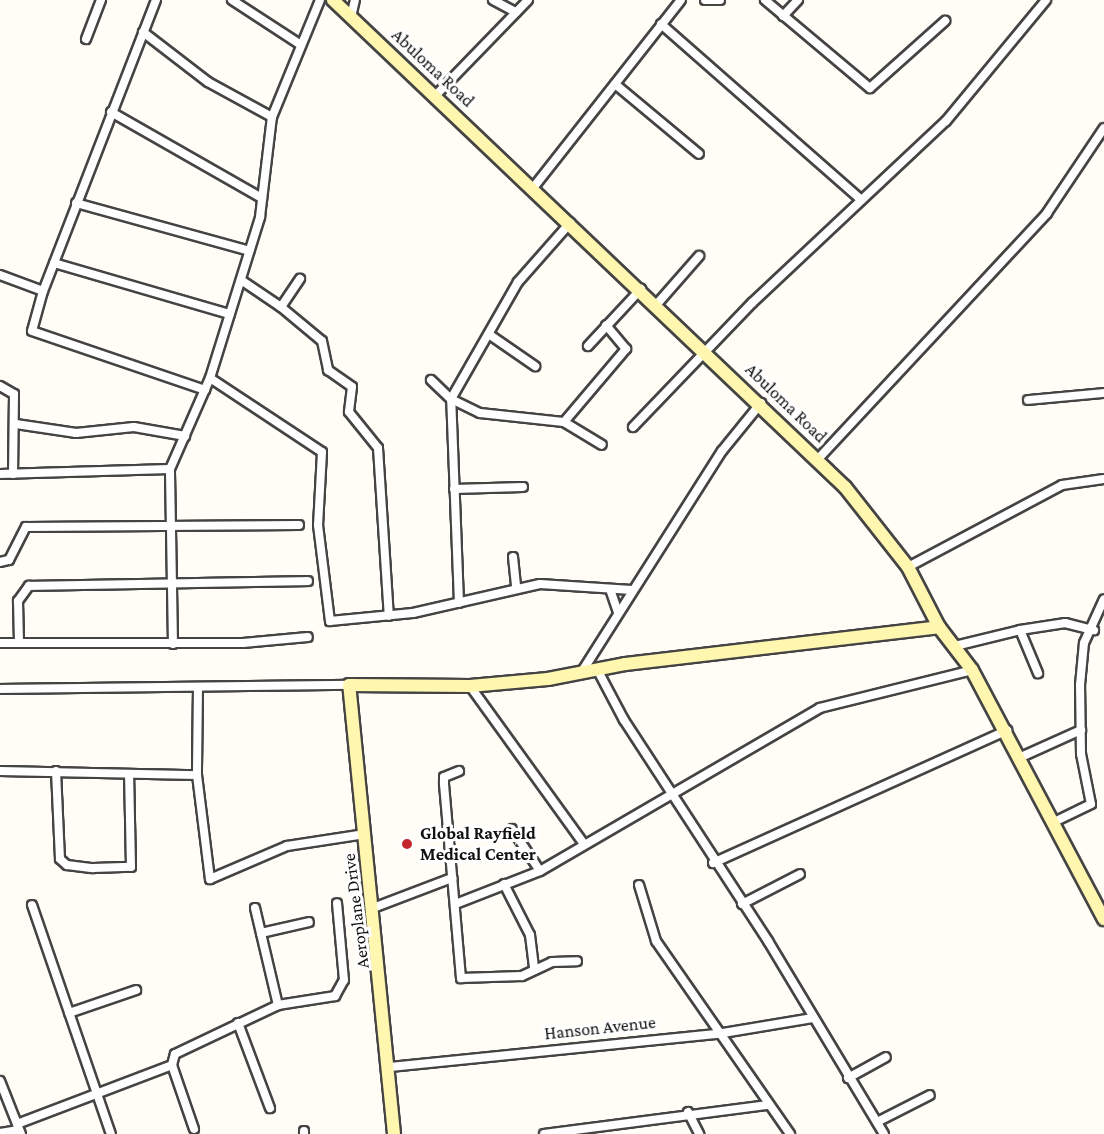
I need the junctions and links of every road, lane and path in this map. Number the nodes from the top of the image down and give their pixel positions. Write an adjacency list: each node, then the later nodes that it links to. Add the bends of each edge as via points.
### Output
1 (101, 0): 21 (street)
2 (156, 0): 20 (street)
3 (232, 0): 22 (street)
4 (320, 0): 22 (street)
5 (333, 0): 17 (street, Abuloma Road)
6 (355, 0): 17 (street)
7 (493, 0): 15 (street)
8 (528, 0): 15 (street)
9 (681, 0): 19 (street)
10 (705, 0): 11 (street)
11 (720, 0)
12 (765, 0): 16 (street)
13 (798, 0): 16 (street)
14 (1046, 0): 31 (street, via 946,121)
15 (516, 12): 24 (street)
16 (783, 16): 18 (street, via 875,89)
17 (351, 17): 24 (street, Abuloma Road)
18 (945, 21)
19 (661, 24): 23 (street); 31 (street)
20 (143, 32): 25 (street); 26 (street, via 208,82)
21 (86, 39)
22 (298, 43): 26 (street)
23 (615, 84): 28 (street); 29 (street)
24 (436, 95): 29 (street, Abuloma Road)
25 (111, 112): 30 (street); 32 (street)
26 (272, 117): 30 (street)
27 (1103, 133): 63 (street, via 1047,213)
28 (699, 154)
29 (533, 188): 33 (street, Abuloma Road)
30 (262, 198): 34 (street)
31 (861, 201): 48 (street)
32 (76, 203): 34 (street); 36 (street)
33 (570, 223): 40 (street, Abuloma Road); 46 (street, via 518,282)
34 (250, 251): 39 (street)
35 (699, 256): 42 (street)
36 (54, 263): 41 (street); 44 (street)
37 (0, 275): 41 (street)
38 (300, 279): 43 (street)
39 (241, 280): 43 (street); 44 (street)
40 (641, 289): 42 (street, Abuloma Road); 45 (street)
41 (43, 291): 53 (street, via 32,321 32,331 41,337)
42 (657, 304): 48 (street, Abuloma Road)
43 (281, 307): 83 (street, via 322,341 328,370 352,387 349,412 378,448)
44 (230, 314): 50 (street)
45 (606, 325): 47 (street); 58 (street, via 626,349)
46 (490, 335): 49 (street); 55 (street)
47 (588, 346)
48 (708, 352): 57 (street, Abuloma Road); 60 (street)
49 (535, 366)
50 (210, 378): 53 (street); 83 (street, via 322,452 319,542 330,621)
51 (431, 380): 55 (street)
52 (0, 386): 59 (street, via 14,394)
53 (205, 390): 61 (street)
54 (1104, 393): 56 (street)
55 (451, 399): 58 (street, via 480,413); 69 (street)
56 (1028, 400)
57 (761, 403): 63 (street, Abuloma Road); 78 (street, via 722,451)
58 (564, 422): 62 (street)
59 (16, 424): 61 (street, via 76,433 134,427); 66 (street)
60 (633, 427)
61 (185, 436): 64 (street)
62 (602, 445)
63 (818, 459): 74 (street, Abuloma Road)
64 (170, 469): 66 (street); 71 (street)
65 (0, 474): 66 (street)
66 (13, 474)
67 (1104, 479): 74 (street, via 1062,485)
68 (523, 487): 69 (street)
69 (454, 489): 81 (street)
70 (299, 525): 71 (street)
71 (170, 526): 73 (street, via 26,527 9,560); 76 (street)
72 (513, 557): 77 (street)
73 (0, 562)
74 (908, 567): 84 (street, Abuloma Road)
75 (308, 580): 76 (street)
76 (172, 585): 88 (street, via 29,586 18,601); 90 (street)
77 (516, 588): 79 (street, via 556,583); 81 (street)
78 (632, 590): 79 (street); 82 (street)
79 (611, 592): 82 (street)
80 (1104, 599): 86 (street)
81 (459, 603): 83 (street)
82 (618, 612): 94 (street)
83 (389, 616)
84 (939, 627): 91 (street, Abuloma Road); 92 (street)
85 (1020, 630): 86 (street, via 1065,623); 91 (street); 95 (street)
86 (1094, 630): 101 (street, via 1084,643)
87 (308, 637): 90 (street)
88 (19, 642): 89 (street); 90 (street)
89 (0, 643)
90 (173, 644)
91 (956, 646): 93 (street, Abuloma Road)
92 (597, 669): 94 (street); 108 (street)
93 (972, 670): 100 (street, Abuloma Road); 108 (street, via 820,708)
94 (581, 673): 97 (street)
95 (1038, 673)
96 (349, 685): 97 (street); 98 (street); 111 (street, Aeroplane Drive)
97 (470, 686): 112 (street)
98 (198, 687): 99 (street); 107 (street)
99 (0, 689)
100 (1007, 730): 102 (street, Abuloma Road); 113 (street)
101 (1081, 730): 102 (street); 109 (street, via 1091,804)
102 (1021, 757): 109 (street, Abuloma Road)
103 (0, 771): 104 (street)
104 (56, 771): 106 (street); 106 (street, via 60,859 67,866 93,868 131,867)
105 (459, 771): 116 (street, via 444,777)
106 (129, 775): 107 (street)
107 (197, 775): 111 (street, via 210,879 287,846)
108 (670, 791): 112 (street); 113 (street)
109 (1054, 822): 125 (street, Abuloma Road)
110 (512, 829): 114 (street)
111 (365, 834): 124 (street, Aeroplane Drive)
112 (585, 844): 114 (street)
113 (713, 863): 121 (street)
114 (540, 871): 117 (street)
115 (800, 874): 121 (street)
116 (452, 878): 120 (street); 124 (street)
117 (504, 885): 120 (street); 129 (street, via 530,935)
118 (639, 885): 135 (street, via 656,941)
119 (337, 903): 131 (street, via 344,951 340,988 334,996)
120 (458, 903): 129 (street, via 454,925 461,978 522,975)
121 (742, 904): 133 (street)
122 (32, 905): 132 (street)
123 (255, 908): 127 (street)
124 (373, 908): 138 (street, Aeroplane Drive)
125 (1104, 919)
126 (309, 922): 127 (street)
127 (261, 933): 131 (street)
128 (577, 961): 129 (street)
129 (534, 970)
130 (136, 990): 132 (street)
131 (278, 1005): 134 (street)
132 (69, 1013): 142 (street)
133 (813, 1017): 135 (street, Hanson Avenue); 139 (street)
134 (238, 1023): 137 (street, via 188,1044 175,1054); 144 (street)
135 (723, 1033): 138 (street, Hanson Avenue); 143 (street)
136 (886, 1057): 139 (street)
137 (172, 1065): 142 (street); 148 (street)
138 (390, 1067): 151 (street, Aeroplane Drive)
139 (848, 1078): 146 (street)
140 (0, 1081): 147 (street)
141 (930, 1095): 146 (street)
142 (98, 1096): 147 (street); 150 (street)
143 (768, 1105): 145 (street); 154 (street)
144 (270, 1108)
145 (688, 1112): 152 (street); 153 (street)
146 (878, 1122): 155 (street)
147 (19, 1129): 149 (street)
148 (194, 1129)
149 (0, 1133)
150 (111, 1134)
151 (394, 1134)
152 (544, 1134)
153 (699, 1134)
154 (790, 1134)
155 (884, 1134)

